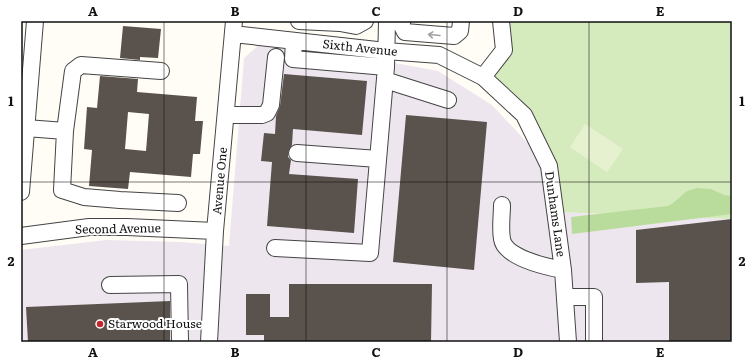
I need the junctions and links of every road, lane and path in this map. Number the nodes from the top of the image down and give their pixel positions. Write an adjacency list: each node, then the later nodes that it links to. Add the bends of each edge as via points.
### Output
1 (35, 21): 18 (street)
2 (299, 21): 8 (street)
3 (365, 21): 8 (street, via 356,26)
4 (387, 21): 11 (street)
5 (402, 21): 6 (street, one-way to 5, via 460,31 454,36 404,32)
6 (461, 21)
7 (501, 21): 15 (street, via 504,50)
8 (348, 23)
9 (234, 28): 10 (street, Sixth Avenue); 17 (street, Avenue One)
10 (294, 41): 11 (street, Sixth Avenue); 14 (street, via 293,59)
11 (386, 51): 14 (street); 15 (street, Sixth Avenue, via 439,55)
12 (276, 57): 17 (street, via 271,105 267,113)
13 (161, 71): 19 (street, via 81,65 73,71)
14 (386, 74): 16 (street); 21 (street)
15 (483, 77): 28 (street, Dunhams Lane, via 524,115 549,166)
16 (448, 100)
17 (226, 115): 25 (street, Avenue One)
18 (24, 128): 19 (street); 22 (street)
19 (65, 131): 23 (street, via 62,190 84,197)
20 (297, 153): 21 (street)
21 (378, 159): 27 (street, via 370,253)
22 (21, 192)
23 (178, 203)
24 (502, 205): 28 (street, via 504,245 528,260)
25 (215, 231): 26 (street, Second Avenue, via 89,227); 32 (street, Avenue One)
26 (21, 236)
27 (275, 248)
28 (563, 270): 30 (street, Dunhams Lane)
29 (110, 285): 31 (street, via 179,284)
30 (564, 297): 33 (street, Dunhams Lane); 34 (street, via 594,297)
31 (180, 342)
32 (209, 342)
33 (568, 342)
34 (594, 342)

